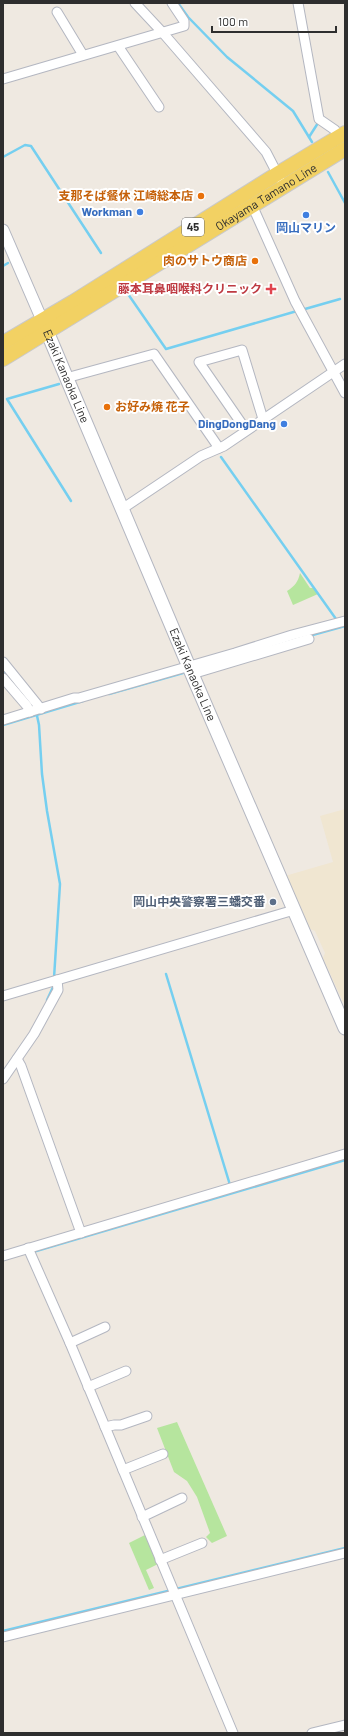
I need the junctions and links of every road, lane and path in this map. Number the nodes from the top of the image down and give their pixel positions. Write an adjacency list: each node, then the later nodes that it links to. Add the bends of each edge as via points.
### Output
1 (135, 3): 5 (street)
2 (172, 3): 5 (street, via 184,21 184,26)
3 (298, 3): 10 (street, via 319,119 335,130)
4 (57, 12): 7 (street)
5 (163, 33): 6 (street); 11 (street, via 266,152)
6 (118, 46): 7 (street); 9 (street)
7 (83, 56): 8 (street)
8 (3, 78)
9 (159, 107)
10 (343, 140): 11 (main road, Okayama Tamano Line / 45)
11 (281, 180): 12 (main road, Okayama Tamano Line / 45); 14 (main road, Okayama Tamano Line / 45, via 73,302)
12 (252, 206): 14 (main road, Okayama Tamano Line / 45); 18 (street, via 295,301)
13 (3, 230): 14 (street)
14 (44, 326): 15 (main road, Okayama Tamano Line / 45); 16 (main road, Okayama Tamano Line / 45); 19 (main road, Ezaki Kanaoka Line)
15 (3, 343)
16 (3, 359)
17 (345, 364): 18 (street)
18 (334, 372): 20 (street); 21 (street)
19 (66, 378): 23 (street, via 154,354); 24 (main road, Ezaki Kanaoka Line)
20 (345, 393)
21 (263, 419): 22 (street); 22 (street, via 242,350 199,362)
22 (246, 430): 23 (street)
23 (219, 448): 24 (street, via 201,456)
24 (122, 509): 28 (main road, Ezaki Kanaoka Line)
25 (345, 621): 28 (street)
26 (309, 639): 28 (street)
27 (3, 662): 30 (street)
28 (190, 670): 30 (street); 32 (main road, Ezaki Kanaoka Line)
29 (3, 678): 30 (street, via 27,706)
30 (36, 710): 31 (street)
31 (3, 720)
32 (294, 910): 33 (street); 35 (main road, Ezaki Kanaoka Line)
33 (55, 981): 34 (street); 36 (street, via 58,990)
34 (3, 996)
35 (345, 1028)
36 (17, 1059): 37 (street); 39 (street)
37 (3, 1079)
38 (345, 1154): 39 (street)
39 (81, 1233): 40 (street)
40 (30, 1251): 41 (street); 43 (street)
41 (3, 1256)
42 (105, 1327): 43 (street)
43 (70, 1343): 45 (street)
44 (126, 1371): 45 (street)
45 (88, 1387): 47 (street)
46 (147, 1416): 47 (street, via 121,1425)
47 (105, 1427): 49 (street)
48 (163, 1454): 49 (street)
49 (123, 1470): 51 (street)
50 (182, 1498): 51 (street)
51 (142, 1516): 54 (street)
52 (202, 1543): 54 (street)
53 (345, 1553): 55 (street)
54 (160, 1560): 55 (street)
55 (173, 1591): 56 (street); 58 (street)
56 (3, 1637)
57 (345, 1725): 59 (street)
58 (233, 1733)
59 (312, 1733)

